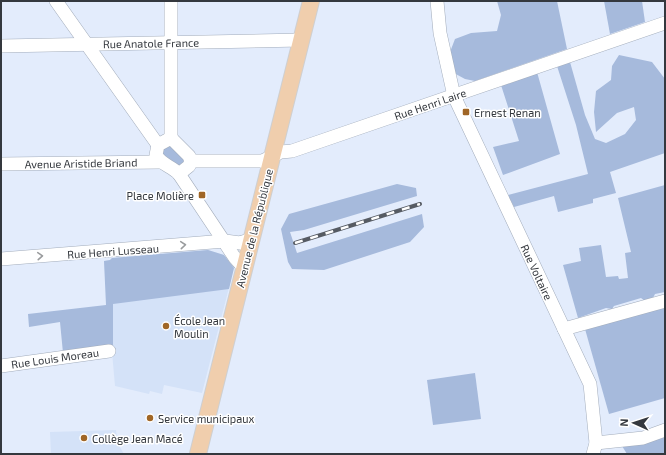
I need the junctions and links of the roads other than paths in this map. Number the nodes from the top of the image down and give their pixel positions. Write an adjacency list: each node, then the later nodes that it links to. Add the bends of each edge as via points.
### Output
1 (56, 1): 7 (street)
2 (171, 1): 8 (street)
3 (311, 1): 6 (main road, Avenue de la République)
4 (437, 1): 10 (street, Rue Voltaire, via 440,33)
5 (665, 23): 10 (street, Rue Henri Laire)
6 (301, 40): 8 (street, Rue Anatole France); 13 (main road, Avenue de la République)
7 (87, 44): 8 (street, Rue Anatole France); 9 (street, Rue Anatole France); 12 (street)
8 (171, 44): 11 (street)
9 (1, 46)
10 (454, 96): 13 (street, Rue Henri Laire); 23 (street, Rue Voltaire)
11 (171, 138): 12 (street); 14 (street)
12 (158, 145): 15 (street, via 156,155)
13 (272, 156): 14 (street, Rue Henri Laire, via 258,161); 19 (main road, Avenue de la République)
14 (191, 161): 17 (street)
15 (160, 162): 16 (street, Avenue Aristide Briand); 17 (street, via 174,168)
16 (1, 164)
17 (179, 174): 18 (street)
18 (224, 240): 19 (street, Rue Henri Lusseau, via 240,243); 20 (street, Rue Henri Lusseau, one-way to 18); 21 (street)
19 (252, 240): 21 (main road, Avenue de la République)
20 (1, 259)
21 (244, 268): 28 (main road, Avenue de la République)
22 (665, 301): 23 (street)
23 (564, 329): 27 (street, Rue Voltaire, via 590,384)
24 (109, 351): 25 (street, Rue Louis Moreau)
25 (1, 366)
26 (665, 430): 27 (street, via 643,438)
27 (594, 448)
28 (198, 454)

